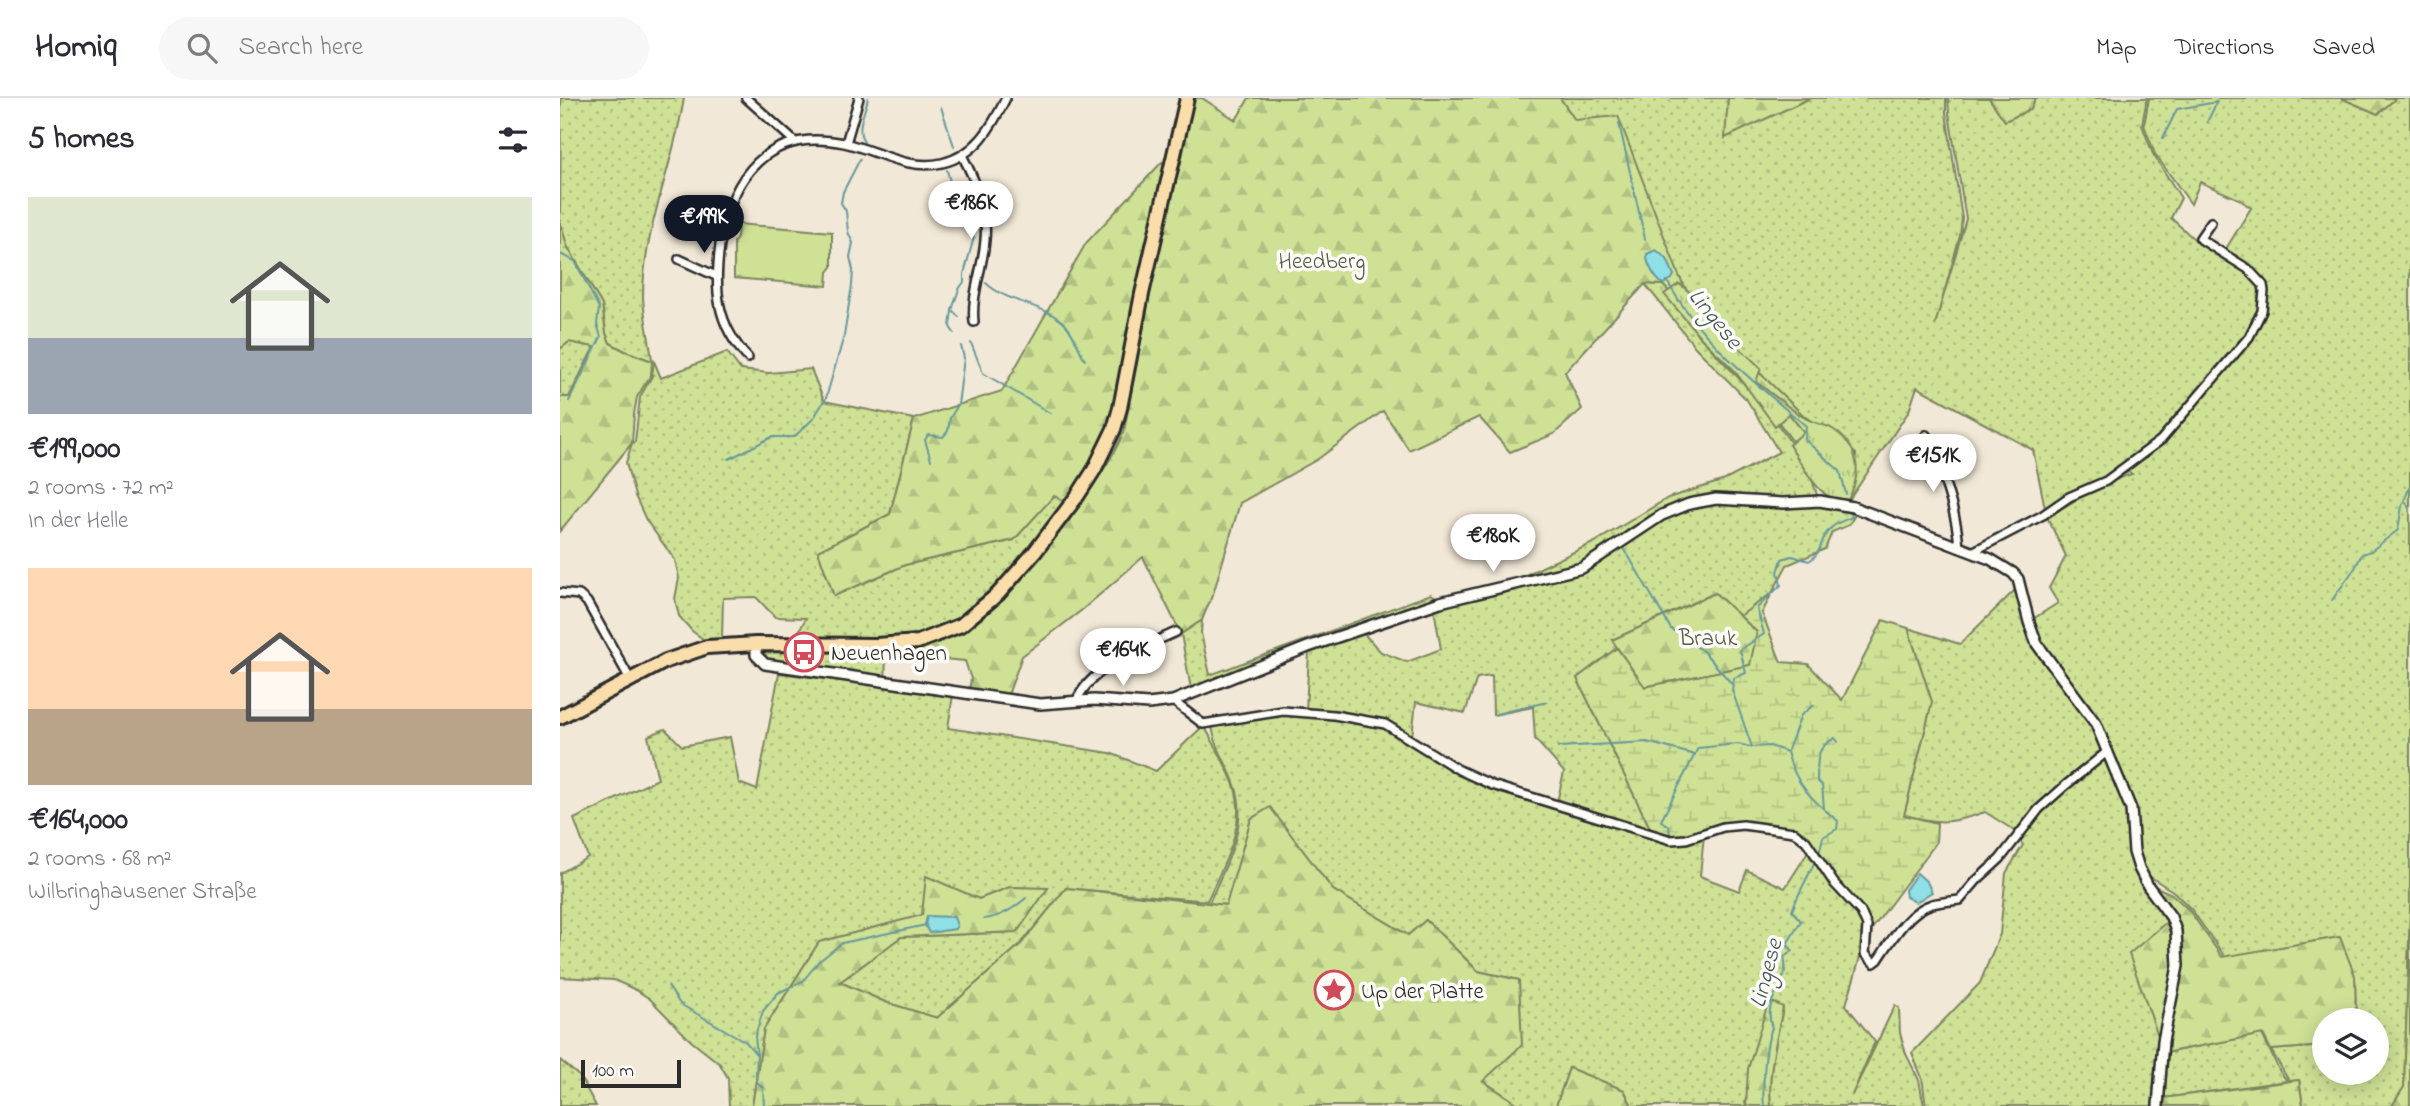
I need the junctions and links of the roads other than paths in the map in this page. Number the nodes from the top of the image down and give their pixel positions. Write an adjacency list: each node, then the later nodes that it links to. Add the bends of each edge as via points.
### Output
1 (746, 98): 5 (street)
2 (859, 98): 6 (street)
3 (1006, 98): 7 (street, via 981,141)
4 (1187, 98): 18 (main road, via 1114,429 1094,470 1034,553 981,610 961,625 918,642)
5 (794, 141): 6 (street); 10 (street, via 759,162 733,195 725,216)
6 (846, 144): 7 (street, via 896,161 928,165)
7 (962, 155): 11 (street, via 986,222)
8 (2211, 222): 15 (street, via 2200,238 2248,269 2263,285 2262,311 2249,337 2161,440 2106,481)
9 (679, 259): 10 (street)
10 (716, 276): 12 (street, via 717,302 730,336)
11 (974, 322)
12 (748, 358)
13 (1926, 435): 14 (street, via 1958,530)
14 (1959, 548): 15 (street); 20 (street, via 1853,507 1820,501 1716,499 1689,504 1662,515 1582,568 1440,602)
15 (1972, 552): 23 (street, via 2007,568 2018,579 2037,644 2096,724)
16 (560, 593): 19 (street, via 579,594 587,602)
17 (1175, 632): 21 (street, via 1100,673 1080,691)
18 (756, 644): 19 (main road, via 707,646); 21 (street, via 756,655 765,664 1040,704)
19 (630, 679): 22 (main road)
20 (1173, 701): 21 (street); 23 (street, via 1203,724 1283,711 1385,724 1492,785 1671,840 1743,825 1794,832 1861,912 1867,926 1865,954 1874,963 1918,911 1960,900 2039,809)
21 (1076, 702)
22 (560, 718)
23 (2108, 751): 24 (street, via 2131,809 2139,868 2176,931 2178,966 2163,1041)
24 (2158, 1106)

